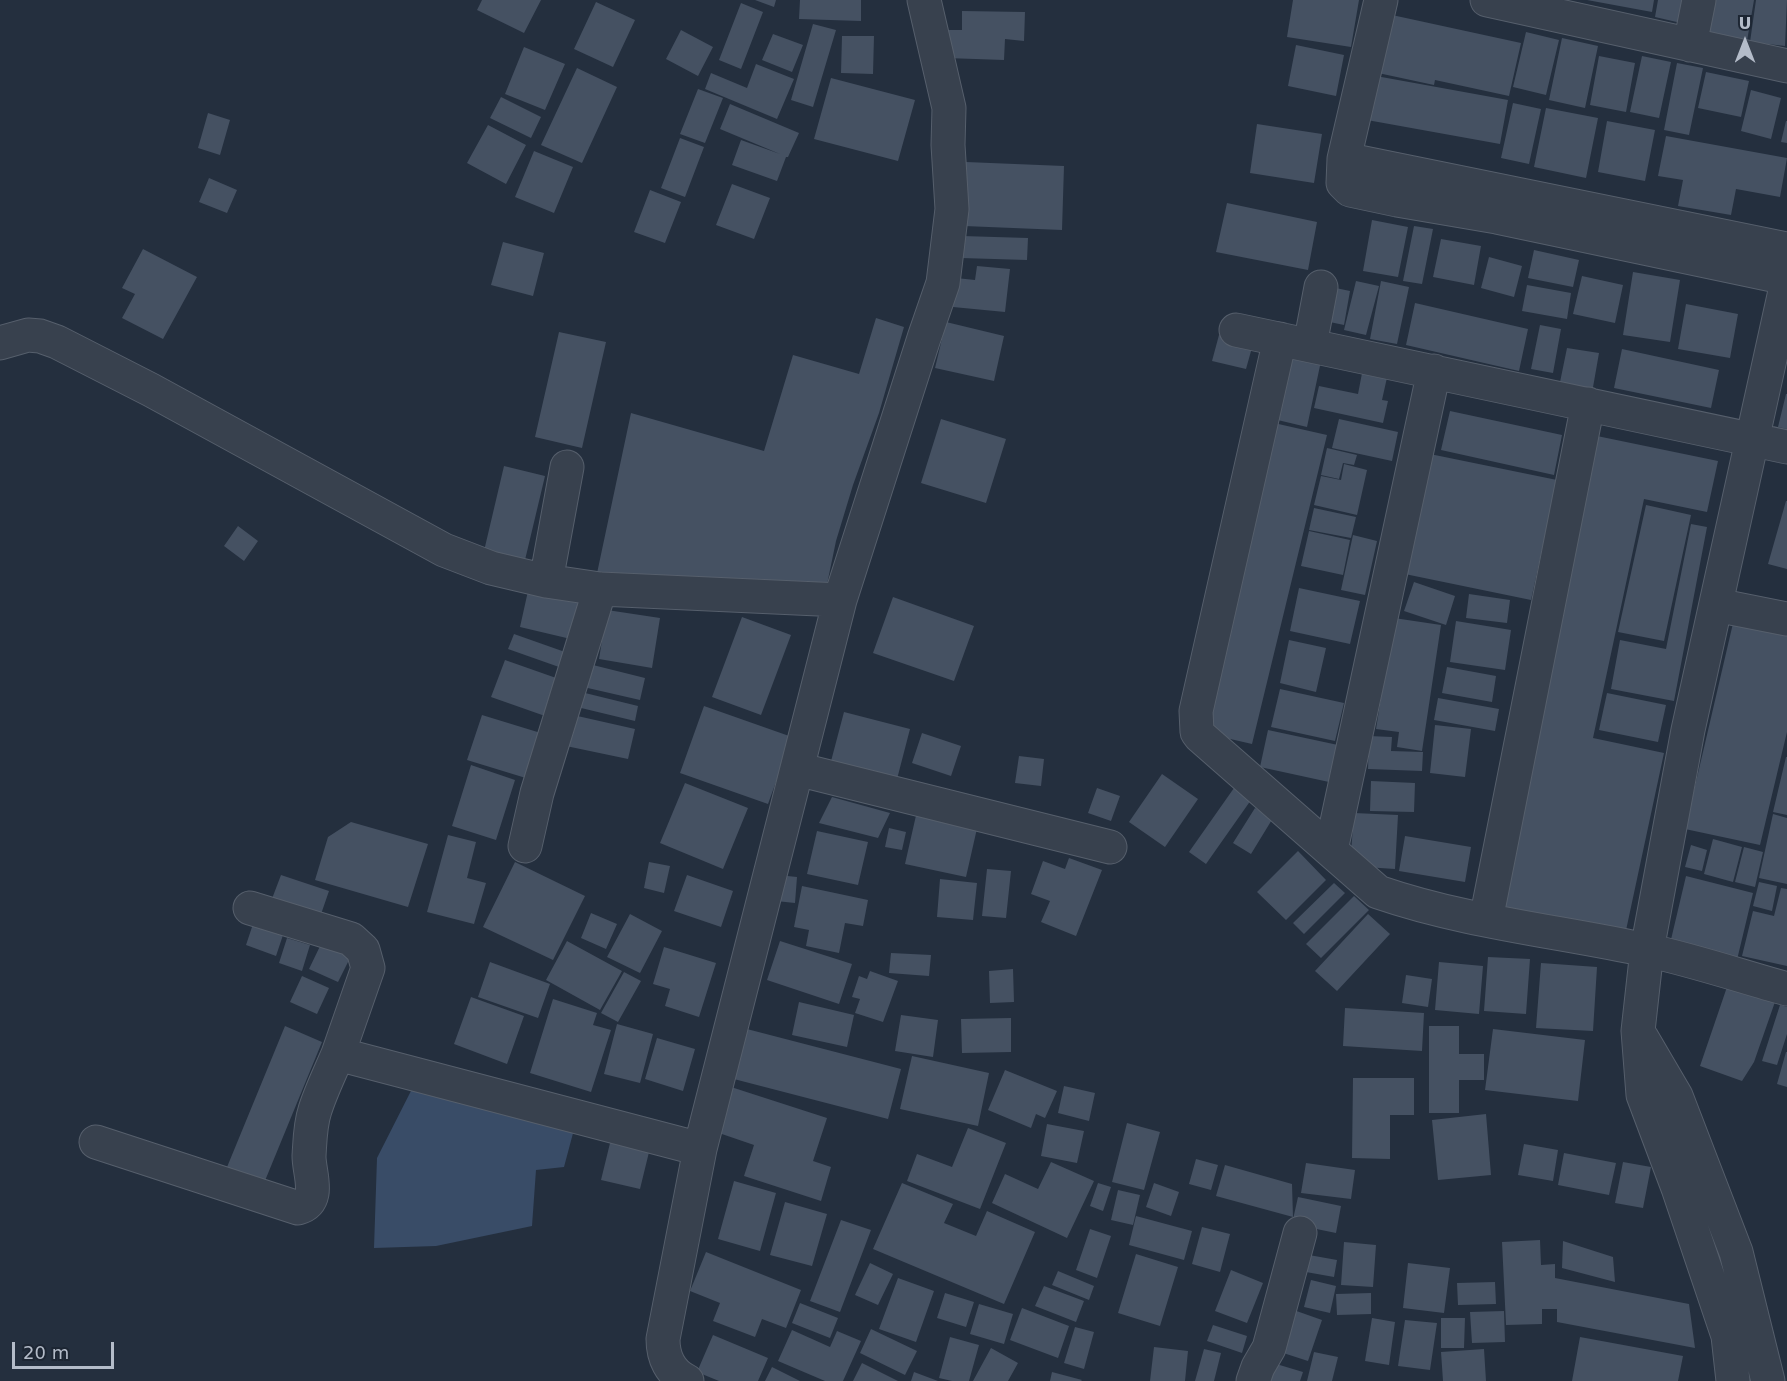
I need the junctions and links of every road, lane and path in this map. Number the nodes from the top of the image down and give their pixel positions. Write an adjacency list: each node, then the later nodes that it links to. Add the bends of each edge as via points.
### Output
1 (924, 0): 23 (street, via 949,108 952,208 943,283)
2 (1381, 0): 8 (street)
3 (1487, 0): 5 (street)
4 (1699, 0): 6 (street)
5 (1532, 5): 6 (street)
6 (1690, 45): 7 (street)
7 (1787, 66)
8 (1344, 159): 9 (street); 10 (street, via 1342,183 1350,190)
9 (1787, 249)
10 (1787, 278)
11 (1787, 282): 18 (street)
12 (1321, 287): 14 (street)
13 (1236, 330): 14 (street)
14 (1295, 342): 16 (street); 29 (street, via 1196,711 1196,724 1197,732 1211,747)
15 (0, 343): 21 (street, via 28,335 57,342 444,550 491,568)
16 (1434, 371): 17 (street); 29 (street)
17 (1588, 404): 18 (street); 31 (street)
18 (1753, 439): 19 (street); 24 (street)
19 (1787, 447)
20 (567, 467): 21 (street)
21 (546, 581): 22 (street)
22 (600, 589): 23 (street); 27 (street, via 537,793)
23 (840, 600): 26 (street)
24 (1716, 605): 25 (street); 32 (street)
25 (1787, 619)
26 (797, 769): 28 (street); 37 (street)
27 (525, 846)
28 (1110, 847)
29 (1331, 850): 31 (street, via 1378,892)
30 (250, 908): 35 (street, via 351,939 363,950 368,968)
31 (1486, 920): 32 (street)
32 (1647, 950): 33 (street); 34 (street)
33 (1787, 989)
34 (1638, 1031): 41 (street, via 1643,1095 1728,1336); 42 (street, via 1677,1096 1736,1252)
35 (338, 1054): 36 (street, via 314,1112 309,1161 313,1189 304,1207); 37 (street)
36 (96, 1142)
37 (700, 1149): 39 (street, via 663,1339 668,1364)
38 (1300, 1233): 40 (street, via 1269,1348)
39 (687, 1381)
40 (1253, 1381)
41 (1733, 1381)
42 (1768, 1381)

